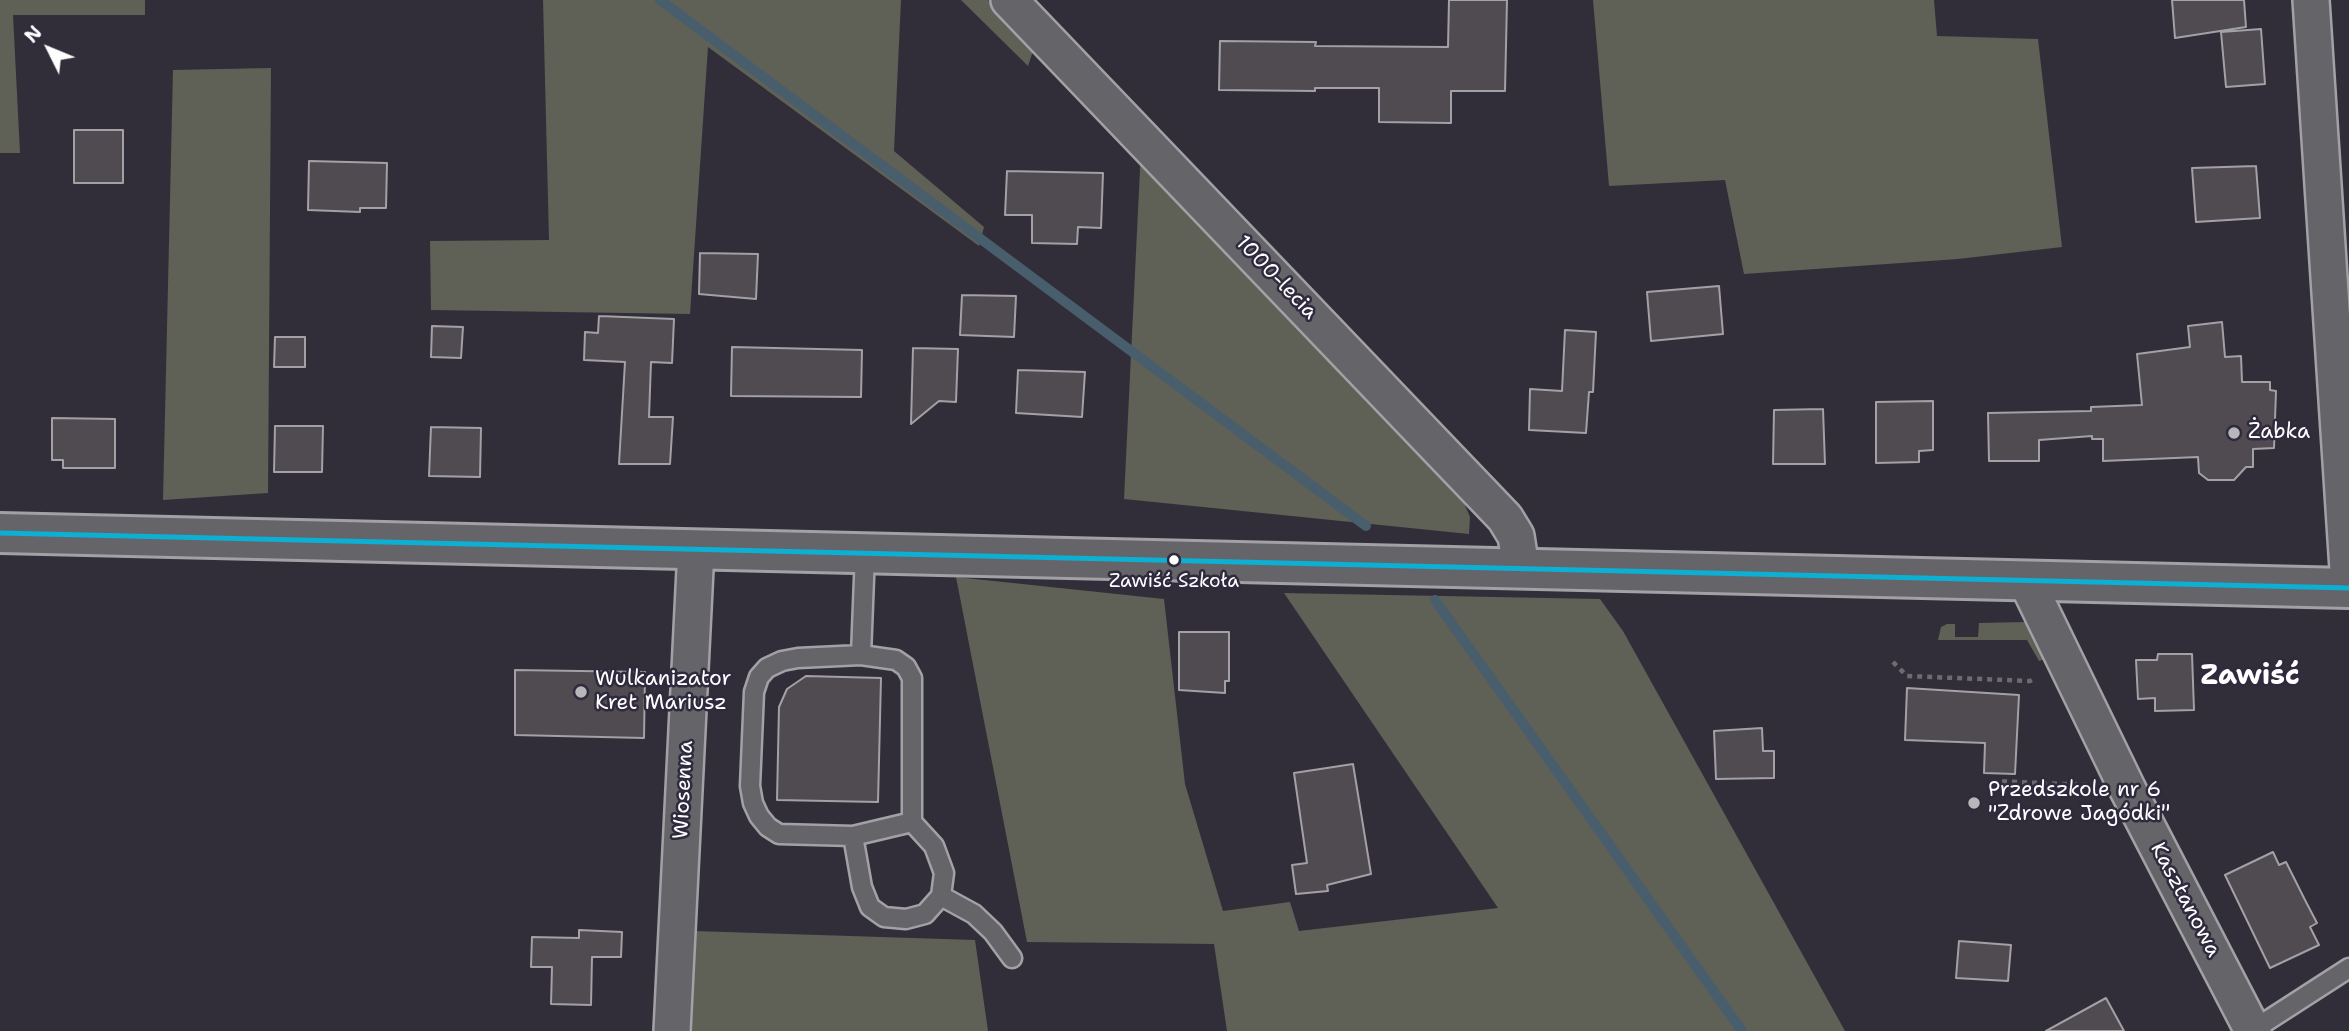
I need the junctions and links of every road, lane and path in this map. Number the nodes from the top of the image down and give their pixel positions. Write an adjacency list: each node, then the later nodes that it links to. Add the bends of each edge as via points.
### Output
1 (1009, 0): 6 (street, 1000-lecia, via 1505,518 1516,536)
2 (2311, 0): 8 (street)
3 (0, 533): 4 (main road)
4 (696, 549): 5 (main road); 20 (street, Wiosenna)
5 (865, 553): 6 (main road); 9 (lane)
6 (1521, 568): 7 (main road)
7 (2026, 580): 8 (main road); 19 (street, Kasztanowa, via 2128,790)
8 (2349, 586)
9 (861, 654): 14 (lane, via 896,660 912,678); 15 (lane, via 798,658 767,668 759,677 753,705 750,786 759,816 779,834)
10 (1893, 662): 11 (path, via 1907,676)
11 (2030, 681)
12 (1992, 781): 13 (path)
13 (2090, 785)
14 (912, 822): 15 (lane); 16 (lane, via 934,846 944,873)
15 (853, 836): 16 (lane, via 862,887 870,907 884,917 906,919 925,914)
16 (942, 896): 17 (lane, via 974,914)
17 (1012, 957)
18 (2349, 968): 19 (lane)
19 (2253, 1030)
20 (672, 1031)

